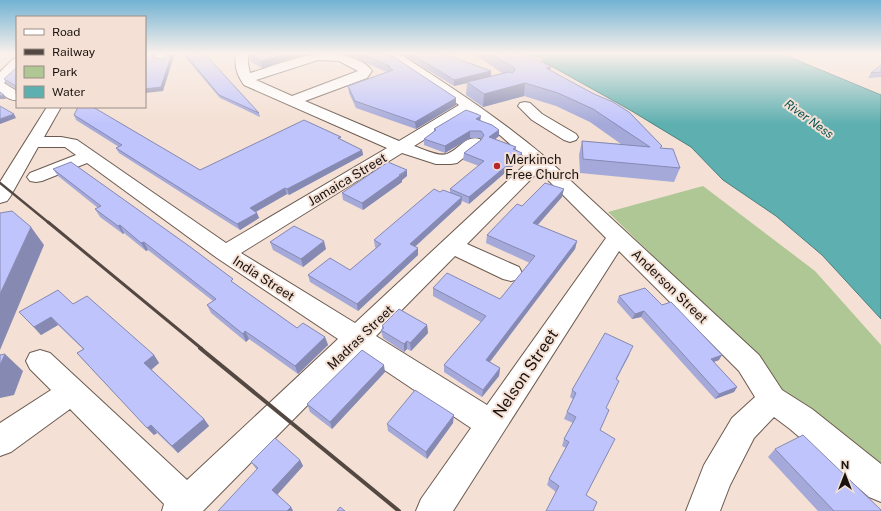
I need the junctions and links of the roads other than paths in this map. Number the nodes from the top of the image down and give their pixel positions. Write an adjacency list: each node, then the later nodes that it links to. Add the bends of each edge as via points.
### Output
1 (253, 77): 4 (street)
2 (357, 77): 8 (street)
3 (430, 77): 7 (street, Anderson Street)
4 (246, 79): 8 (street)
5 (0, 86): 6 (street)
6 (15, 96)
7 (463, 96): 12 (street, Anderson Street); 16 (street, Jamaica Street)
8 (291, 101): 16 (street)
9 (525, 106): 11 (street)
10 (53, 108): 15 (street)
11 (537, 117): 12 (street); 13 (street)
12 (496, 124): 18 (street, Anderson Street)
13 (570, 137)
14 (474, 142): 16 (street, via 451,159 436,159)
15 (31, 143): 17 (street, India Street, via 63,141); 20 (street)
16 (399, 147): 23 (street, Jamaica Street)
17 (91, 156): 19 (street); 23 (street, India Street)
18 (540, 161): 21 (street, Anderson Street); 22 (street, Madras Street)
19 (36, 177)
20 (0, 197)
21 (618, 236): 28 (street, Anderson Street, via 749,363); 29 (street, Nelson Street)
22 (453, 246): 24 (street); 25 (street, Madras Street)
23 (225, 253): 25 (street, India Street)
24 (511, 273)
25 (358, 339): 29 (street, India Street); 32 (street, Madras Street)
26 (40, 361): 27 (street)
27 (72, 392): 30 (street); 32 (street)
28 (772, 399): 31 (street, Anderson Street, via 801,419); 34 (street, via 743,428 716,477)
29 (491, 424): 33 (street, Nelson Street)
30 (0, 441)
31 (881, 485)
32 (183, 507)
33 (433, 511)
34 (703, 511)

